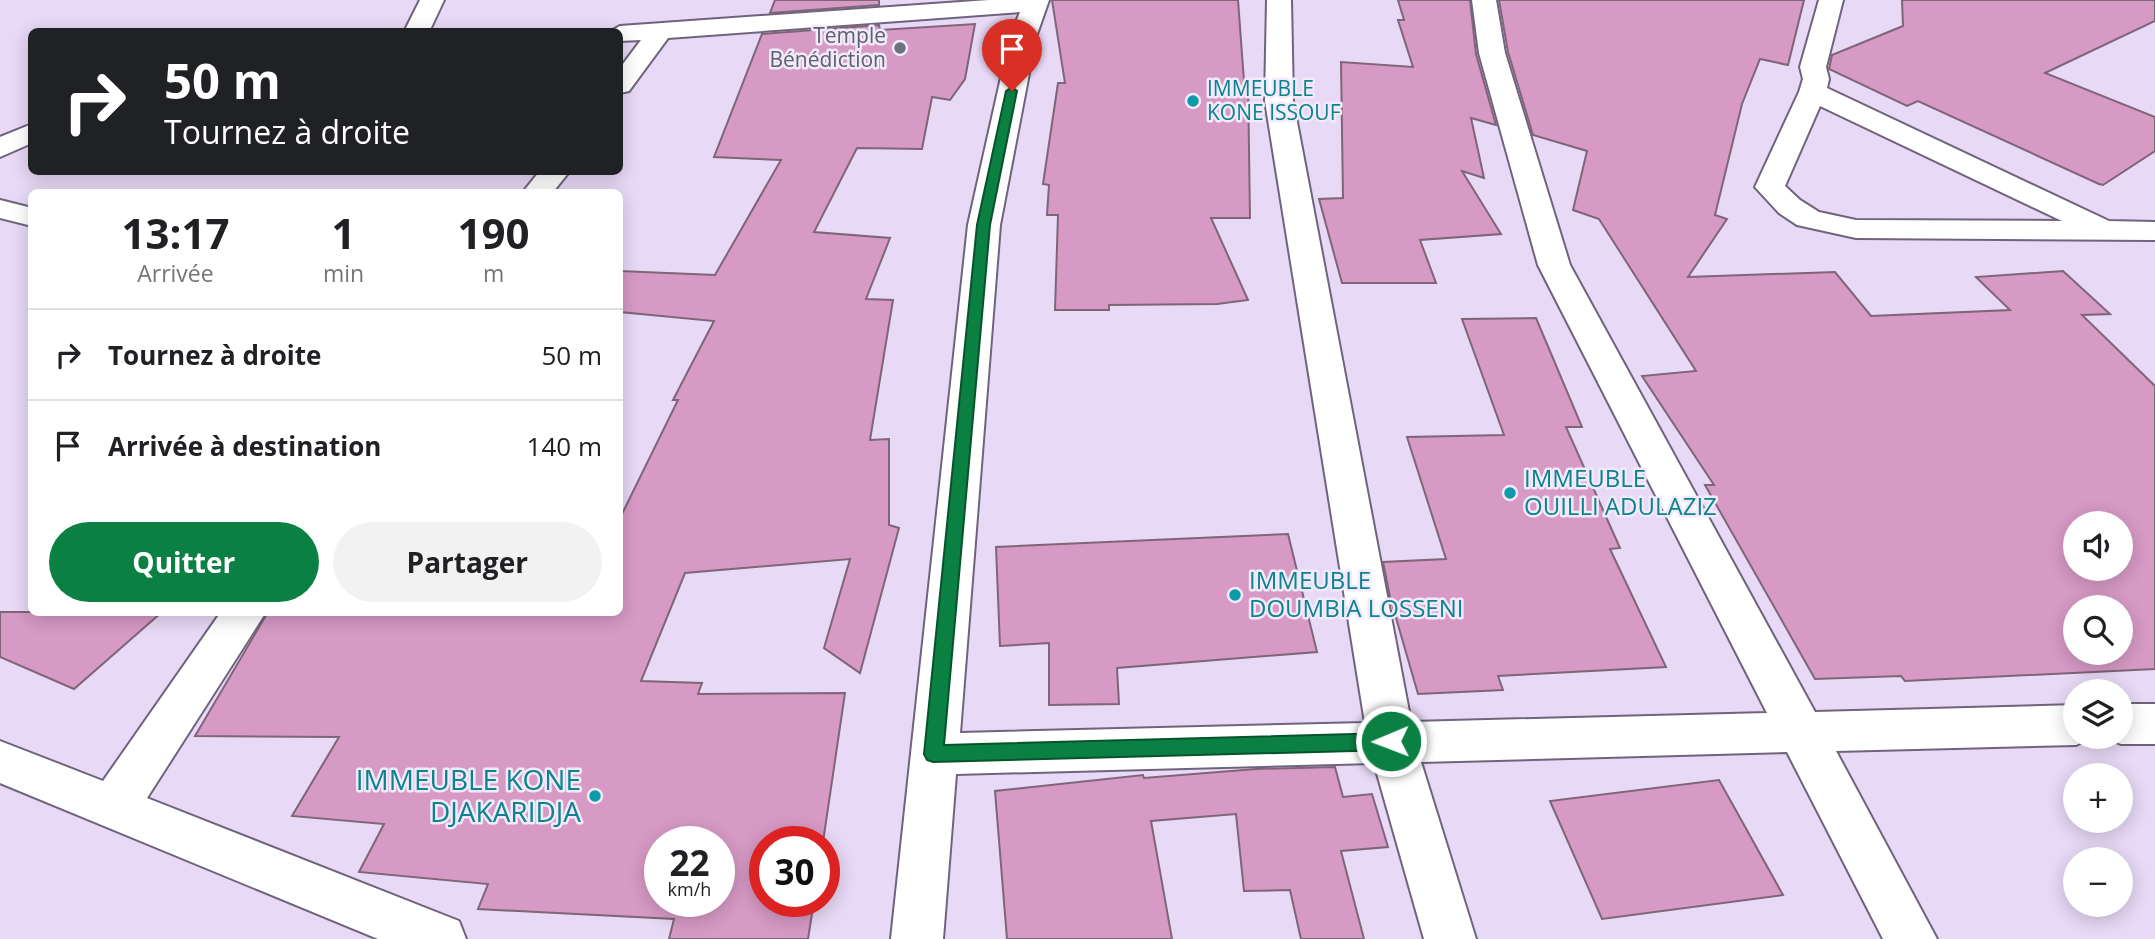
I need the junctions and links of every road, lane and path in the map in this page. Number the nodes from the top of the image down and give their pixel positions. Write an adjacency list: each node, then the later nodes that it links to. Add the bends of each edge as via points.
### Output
1 (432, 0): 6 (street)
2 (1279, 0): 24 (street, via 1279,101)
3 (1484, 0): 23 (street, via 1492,53 1554,265)
4 (1831, 0): 10 (street, via 1813,67)
5 (1036, 2): 7 (street); 25 (street, via 1023,37 984,225)
6 (418, 28)
7 (659, 33): 8 (street); 9 (street)
8 (623, 34)
9 (623, 81)
10 (1813, 92): 17 (street); 17 (street, via 1770,187 1785,205 1811,221 1856,229)
11 (28, 133): 12 (street)
12 (0, 148)
13 (552, 175): 14 (street)
14 (540, 189)
15 (0, 209): 16 (street)
16 (28, 216)
17 (2108, 231): 18 (street)
18 (2155, 231)
19 (242, 616): 27 (street)
20 (2133, 724): 21 (street)
21 (2155, 724)
22 (2063, 725): 23 (street)
23 (1801, 731): 24 (street); 31 (street)
24 (1391, 741): 25 (street); 30 (street)
25 (933, 754): 29 (street)
26 (0, 762): 27 (street)
27 (113, 808): 28 (street)
28 (440, 939)
29 (917, 939)
30 (1450, 939)
31 (1911, 939)

